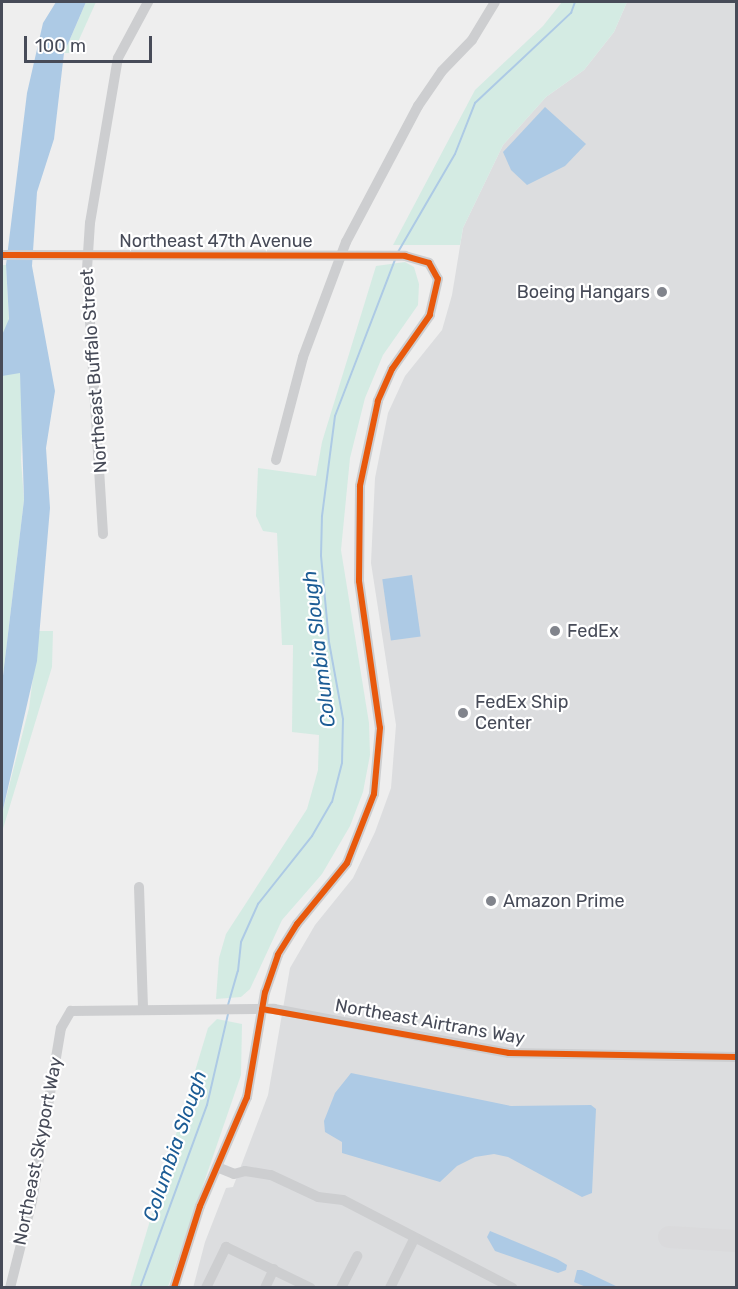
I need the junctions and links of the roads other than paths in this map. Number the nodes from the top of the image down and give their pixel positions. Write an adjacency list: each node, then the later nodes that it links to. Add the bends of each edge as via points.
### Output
1 (148, 2): 4 (street, Northeast Buffalo Street, via 118,58 95,183)
2 (495, 2): 5 (street, via 472,40 442,71 418,106)
3 (2, 255): 4 (street, Northeast 47th Avenue)
4 (87, 256): 5 (street, Northeast 47th Avenue); 7 (street, Northeast Buffalo Street)
5 (340, 256): 6 (street, via 303,357); 10 (street, Northeast 47th Avenue, via 405,256 429,263 438,279 434,307 382,389 367,436 360,486 359,581 380,728 376,784 347,862 282,947)
6 (276, 460)
7 (102, 534)
8 (139, 887): 9 (street)
9 (142, 1009): 10 (street, Northeast Airtrans Way); 11 (street, Northeast Airtrans Way, via 75,1010)
10 (262, 1009): 12 (street, Northeast Airtrans Way, via 509,1053); 13 (street, via 247,1097)
11 (67, 1014): 17 (street, Northeast Skyport Way, via 32,1201)
12 (736, 1057)
13 (217, 1167): 14 (street, via 234,1174 245,1171 271,1175 318,1197 343,1200); 18 (street)
14 (414, 1239): 23 (street); 24 (street)
15 (357, 1256): 22 (street)
16 (274, 1269): 19 (street, via 226,1247); 20 (street); 21 (street)
17 (10, 1287)
18 (174, 1287)
19 (206, 1287)
20 (265, 1287)
21 (311, 1287)
22 (341, 1287)
23 (390, 1287)
24 (513, 1287)

